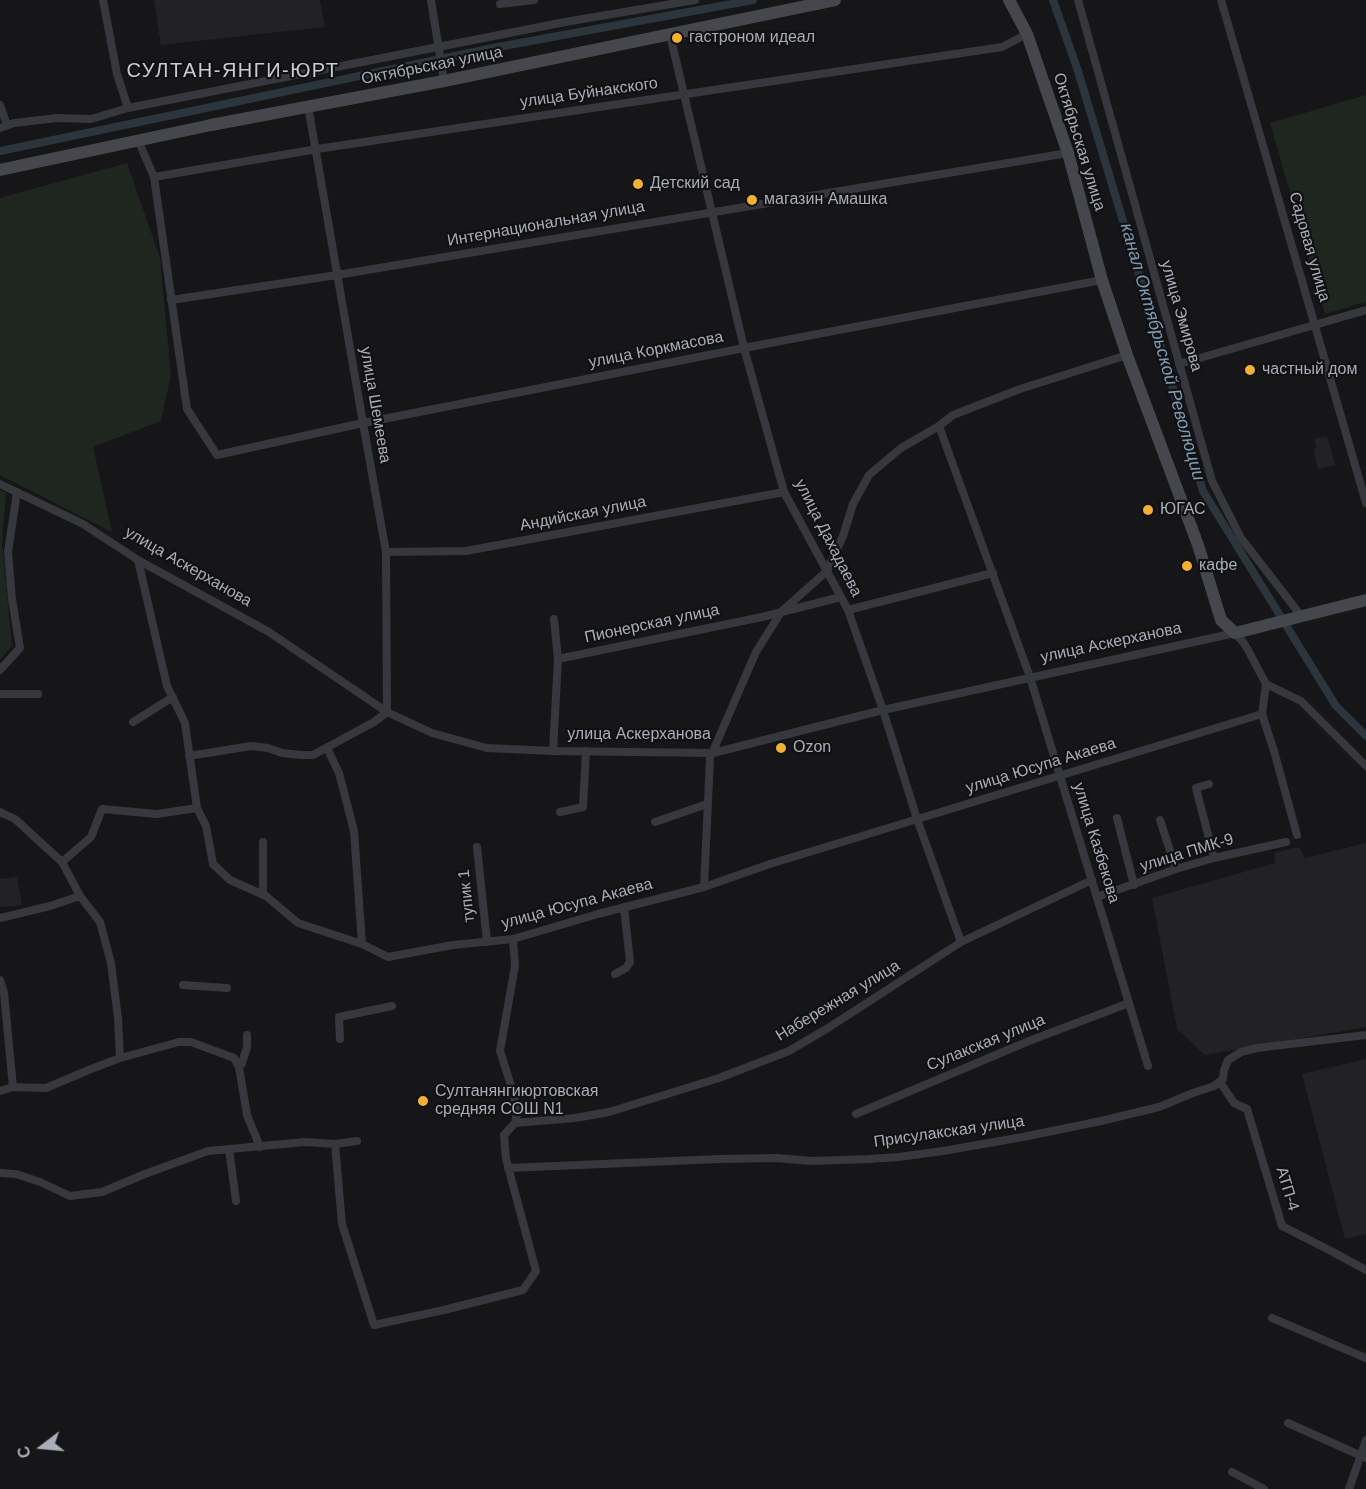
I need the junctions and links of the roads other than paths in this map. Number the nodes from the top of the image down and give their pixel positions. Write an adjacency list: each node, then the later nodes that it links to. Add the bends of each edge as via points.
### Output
1 (103, 0): 17 (street, via 117,74)
2 (431, 0): 12 (street)
3 (534, 0): 9 (street)
4 (694, 0): 12 (street)
5 (835, 0): 11 (street, Октябрьская улица)
6 (1009, 0): 10 (street, Октябрьская улица)
7 (1078, 0): 32 (street, улица Эмирова)
8 (1221, 0): 29 (street, Садовая улица)
9 (500, 4)
10 (1027, 34): 14 (street, улица Буйнакского, via 1002,47); 21 (street, Октябрьская улица)
11 (670, 35): 13 (street, Октябрьская улица); 14 (street, улица Дахадаева)
12 (438, 47): 13 (street); 17 (street)
13 (444, 81): 16 (street, Октябрьская улица)
14 (684, 94): 20 (street, улица Буйнакского); 24 (street, улица Дахадаева)
15 (0, 105): 18 (street)
16 (308, 106): 19 (street, Октябрьская улица); 20 (street, улица Шемеева)
17 (128, 108): 18 (street, via 91,119 57,118)
18 (3, 127)
19 (138, 140): 22 (street, Октябрьская улица); 23 (street)
20 (316, 149): 23 (street, улица Буйнакского); 25 (street, улица Шемеева)
21 (1068, 153): 24 (street, Интернациональная улица); 26 (street, Октябрьская улица)
22 (0, 170)
23 (154, 177): 27 (street)
24 (712, 212): 25 (street, Интернациональная улица); 30 (street, улица Дахадаева)
25 (337, 275): 27 (street, Интернациональная улица); 33 (street, улица Шемеева)
26 (1102, 280): 30 (street, улица Коркмасова); 31 (street, Октябрьская улица)
27 (171, 300): 33 (street, улица Коркмасова, via 187,409 217,454)
28 (1366, 310): 29 (street)
29 (1316, 325): 32 (street); 38 (street, Садовая улица)
30 (744, 348): 33 (street, улица Коркмасова); 37 (street, улица Дахадаева)
31 (1127, 354): 34 (street, via 975,406); 49 (street, Октябрьская улица, via 1198,545 1221,620)
32 (1179, 364): 47 (street, улица Эмирова, via 1212,482 1241,538)
33 (363, 423): 39 (street, улица Шемеева)
34 (939, 426): 41 (street, via 901,448 869,475 853,504); 42 (street, улица Казбекова)
35 (0, 484): 36 (street, улица Аскерханова)
36 (17, 492): 40 (street, улица Аскерханова, via 83,524); 51 (street, via 9,552 20,648)
37 (784, 492): 39 (street, Андийская улица, via 466,551); 41 (street, улица Дахадаева)
38 (1366, 503)
39 (386, 552): 58 (street, улица Шемеева)
40 (138, 560): 56 (street, улица Юсупа Акаева, via 167,686); 58 (street, улица Аскерханова, via 269,632)
41 (827, 571): 43 (street, улица Дахадаева); 46 (street)
42 (993, 573): 45 (street); 52 (street, улица Казбекова)
43 (841, 597): 45 (street, улица Дахадаева); 46 (street, Пионерская улица)
44 (1366, 600): 47 (street, улица Аскерханова)
45 (848, 610): 57 (street, улица Дахадаева)
46 (781, 612): 50 (street, Пионерская улица); 64 (street, via 756,652)
47 (1298, 618): 49 (street, улица Аскерханова)
48 (554, 619): 50 (street)
49 (1235, 633): 52 (street, улица Аскерханова); 53 (street)
50 (558, 659): 62 (street)
51 (0, 670)
52 (1030, 677): 57 (street, улица Аскерханова); 67 (street, улица Казбекова)
53 (1266, 684): 59 (street); 66 (street, via 1301,701)
54 (0, 694): 55 (street)
55 (38, 694)
56 (173, 697): 60 (street); 65 (street, улица Юсупа Акаева, via 185,723)
57 (883, 710): 64 (street, улица Аскерханова); 74 (street, улица Дахадаева)
58 (387, 712): 61 (street); 62 (street, улица Аскерханова, via 432,733 487,748)
59 (1262, 714): 67 (street, улица Юсупа Акаева); 77 (street)
60 (133, 722)
61 (327, 748): 65 (street, via 301,755 251,746); 95 (street, via 339,773 354,831)
62 (553, 751): 63 (street, улица Аскерханова)
63 (586, 751): 64 (street, улица Аскерханова); 72 (street, via 583,807)
64 (712, 753): 69 (street)
65 (189, 756): 70 (street, улица Юсупа Акаева)
66 (1366, 766)
67 (1060, 775): 74 (street, улица Юсупа Акаева); 84 (street, улица Казбекова)
68 (1209, 784): 81 (street, via 1196,788)
69 (707, 804): 76 (street); 86 (street)
70 (197, 808): 82 (street, via 157,814 102,809 91,837); 87 (street, улица Юсупа Акаева, via 206,826 213,864 230,880)
71 (0, 812): 82 (street, via 15,819)
72 (560, 812)
73 (1117, 818): 85 (street)
74 (917, 819): 86 (street, улица Юсупа Акаева); 94 (street, улица Дахадаева)
75 (1160, 819): 83 (street)
76 (655, 822)
77 (1298, 835)
78 (263, 842): 87 (street)
79 (1286, 842): 81 (street, улица ПМК-9)
80 (477, 847): 93 (street, тупик 1)
81 (1214, 858): 83 (street, улица ПМК-9)
82 (62, 862): 88 (street)
83 (1176, 869): 85 (street, улица ПМК-9)
84 (1092, 880): 89 (street, улица Казбекова); 94 (street, Набережная улица)
85 (1134, 885): 89 (street, улица ПМК-9)
86 (704, 887): 90 (street, улица Юсупа Акаева)
87 (263, 895): 95 (street, улица Юсупа Акаева, via 298,923)
88 (80, 896): 91 (street); 105 (street, via 100,922 111,963)
89 (1097, 897): 100 (street, улица Казбекова)
90 (624, 907): 92 (street, улица Юсупа Акаева); 96 (street, via 630,962)
91 (0, 918)
92 (513, 939): 93 (street, улица Юсупа Акаева); 112 (street, via 515,966 500,1051 514,1095)
93 (487, 942): 95 (street, улица Юсупа Акаева, via 388,957)
94 (962, 942): 112 (street, Набережная улица, via 789,1051 719,1078 609,1112)
95 (362, 944)
96 (615, 974)
97 (0, 980): 109 (street)
98 (183, 985): 99 (street)
99 (227, 988)
100 (1129, 1003): 106 (street, улица Казбекова); 111 (street, Сулакская улица)
101 (392, 1005): 104 (street, via 339,1017)
102 (247, 1035): 107 (street)
103 (1366, 1035): 108 (street, via 1241,1052 1228,1060)
104 (340, 1039)
105 (120, 1058): 107 (street, via 191,1042 234,1058); 109 (street, via 46,1088)
106 (1148, 1066)
107 (239, 1067): 115 (street, via 247,1115)
108 (1220, 1082): 117 (street, Присулакская улица, via 1160,1107 1111,1119 899,1157 813,1161 720,1159); 120 (street, АТП-4, via 1234,1103 1247,1109 1282,1226)
109 (13, 1087): 110 (street)
110 (0, 1091)
111 (856, 1114)
112 (515, 1123): 117 (street, via 504,1136)
113 (357, 1141): 114 (street)
114 (335, 1144): 115 (street, via 305,1142); 117 (street, via 342,1224 374,1325 523,1290 536,1271)
115 (260, 1147): 116 (street)
116 (230, 1149): 118 (street, via 208,1151 102,1192 70,1196 16,1174); 119 (street)
117 (508, 1168)
118 (0, 1173)
119 (236, 1201)
120 (1366, 1270)
121 (1272, 1318): 122 (street)
122 (1366, 1358)
123 (1288, 1423): 125 (street)
124 (1366, 1440): 125 (street)
125 (1364, 1457): 128 (street)
126 (1232, 1473): 127 (street)
127 (1264, 1489)
128 (1349, 1489)

